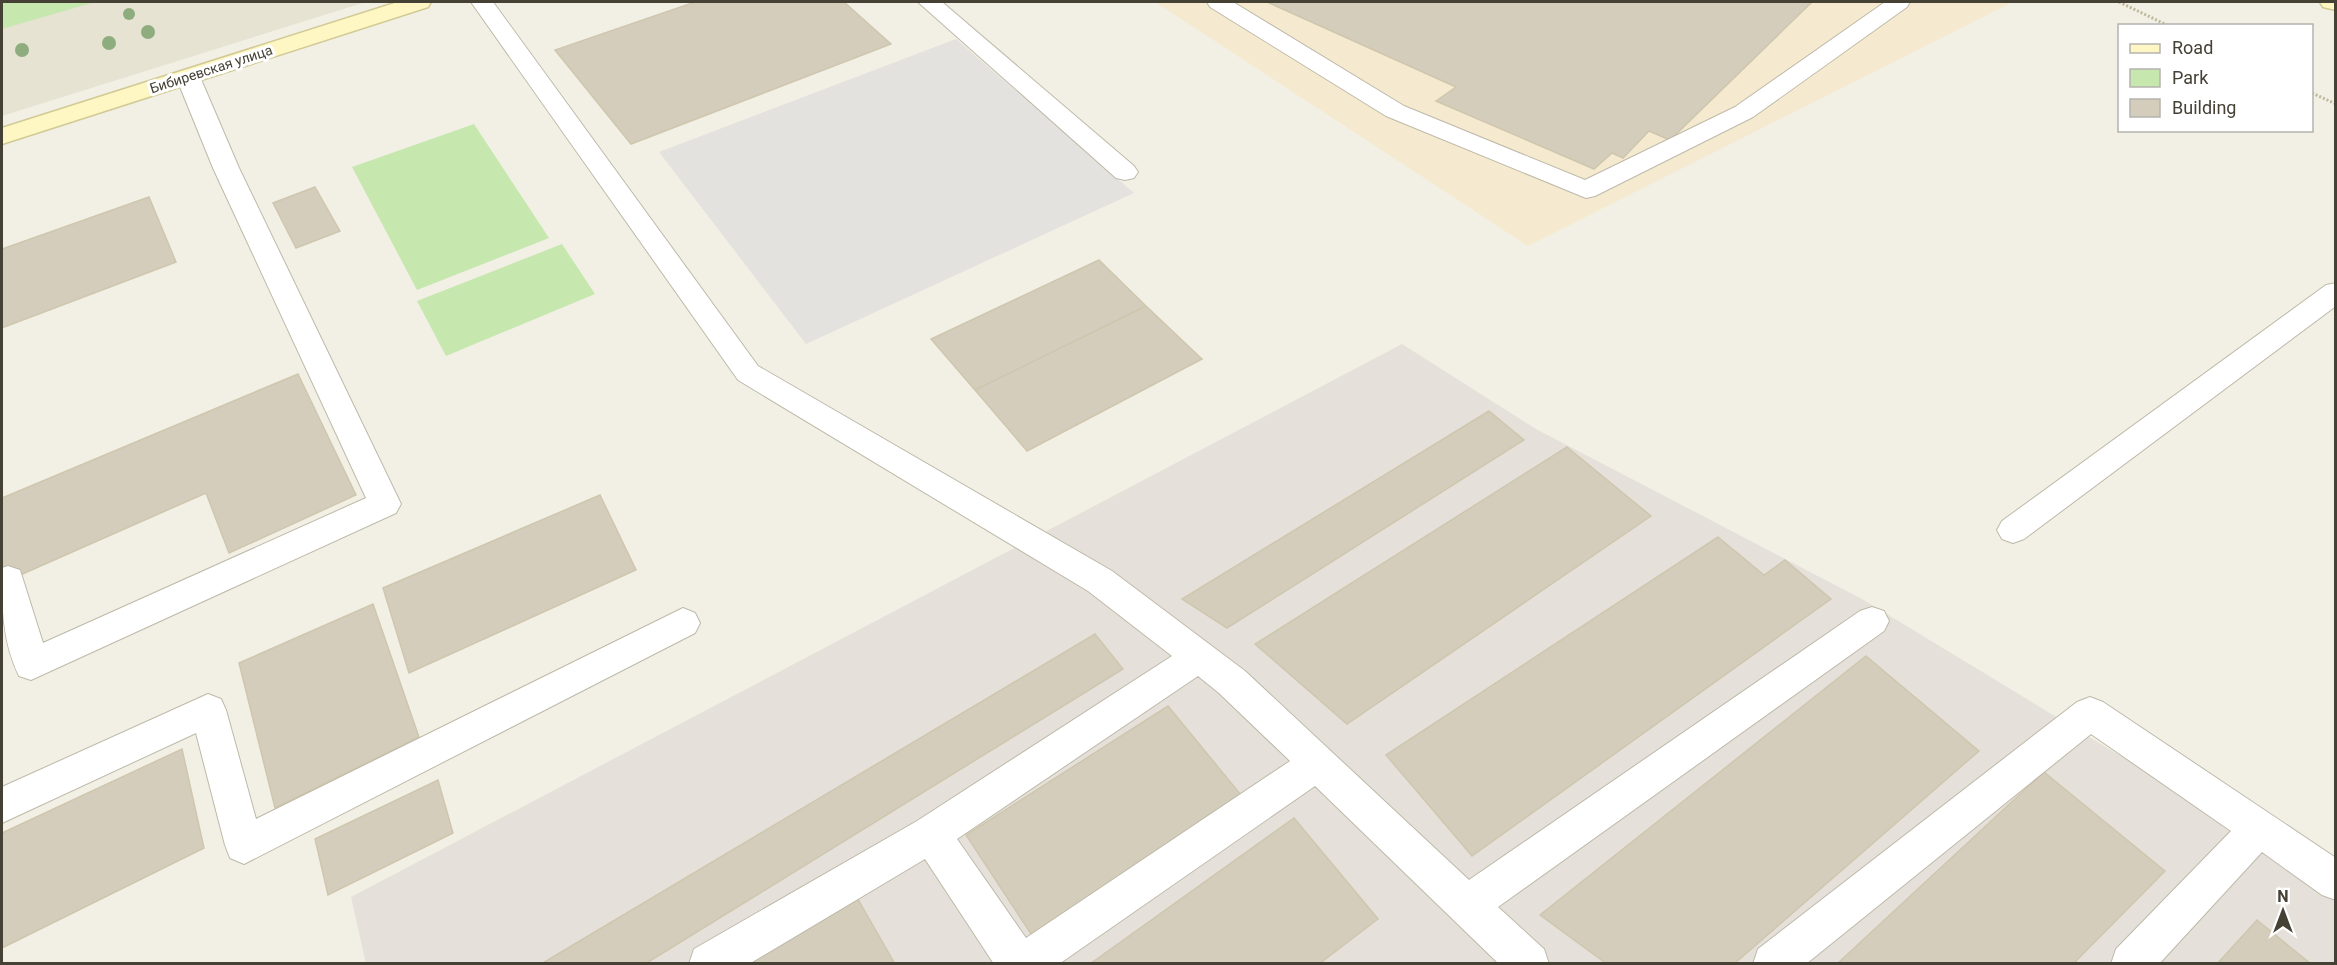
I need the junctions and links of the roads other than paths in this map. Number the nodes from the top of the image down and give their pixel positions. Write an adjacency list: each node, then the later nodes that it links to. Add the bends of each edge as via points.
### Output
1 (420, 2): 8 (main road, Бибиревская улица)
2 (482, 2): 16 (lane, via 748,373 1100,581)
3 (929, 2): 10 (lane)
4 (1218, 2): 5 (lane, via 1395,111 1586,190 1744,112)
5 (1899, 2)
6 (2331, 2): 7 (main road)
7 (2336, 3)
8 (188, 77): 9 (main road, Бибиревская улица); 13 (lane, via 226,168 385,504 31,665)
9 (2, 136)
10 (1125, 172)
11 (2336, 292): 12 (lane)
12 (2013, 530)
13 (8, 599)
14 (1872, 621): 22 (lane)
15 (683, 622): 18 (lane, via 244,845 208,710)
16 (1199, 657): 17 (lane, via 1232,682); 20 (lane)
17 (1318, 763): 22 (lane); 24 (lane)
18 (2, 805)
19 (2259, 828): 21 (lane); 26 (lane, via 2090,713); 27 (lane)
20 (931, 834): 23 (lane); 24 (lane)
21 (2336, 880)
22 (1468, 905): 25 (lane)
23 (709, 963)
24 (1021, 963)
25 (1529, 963)
26 (1773, 963)
27 (2131, 963)

